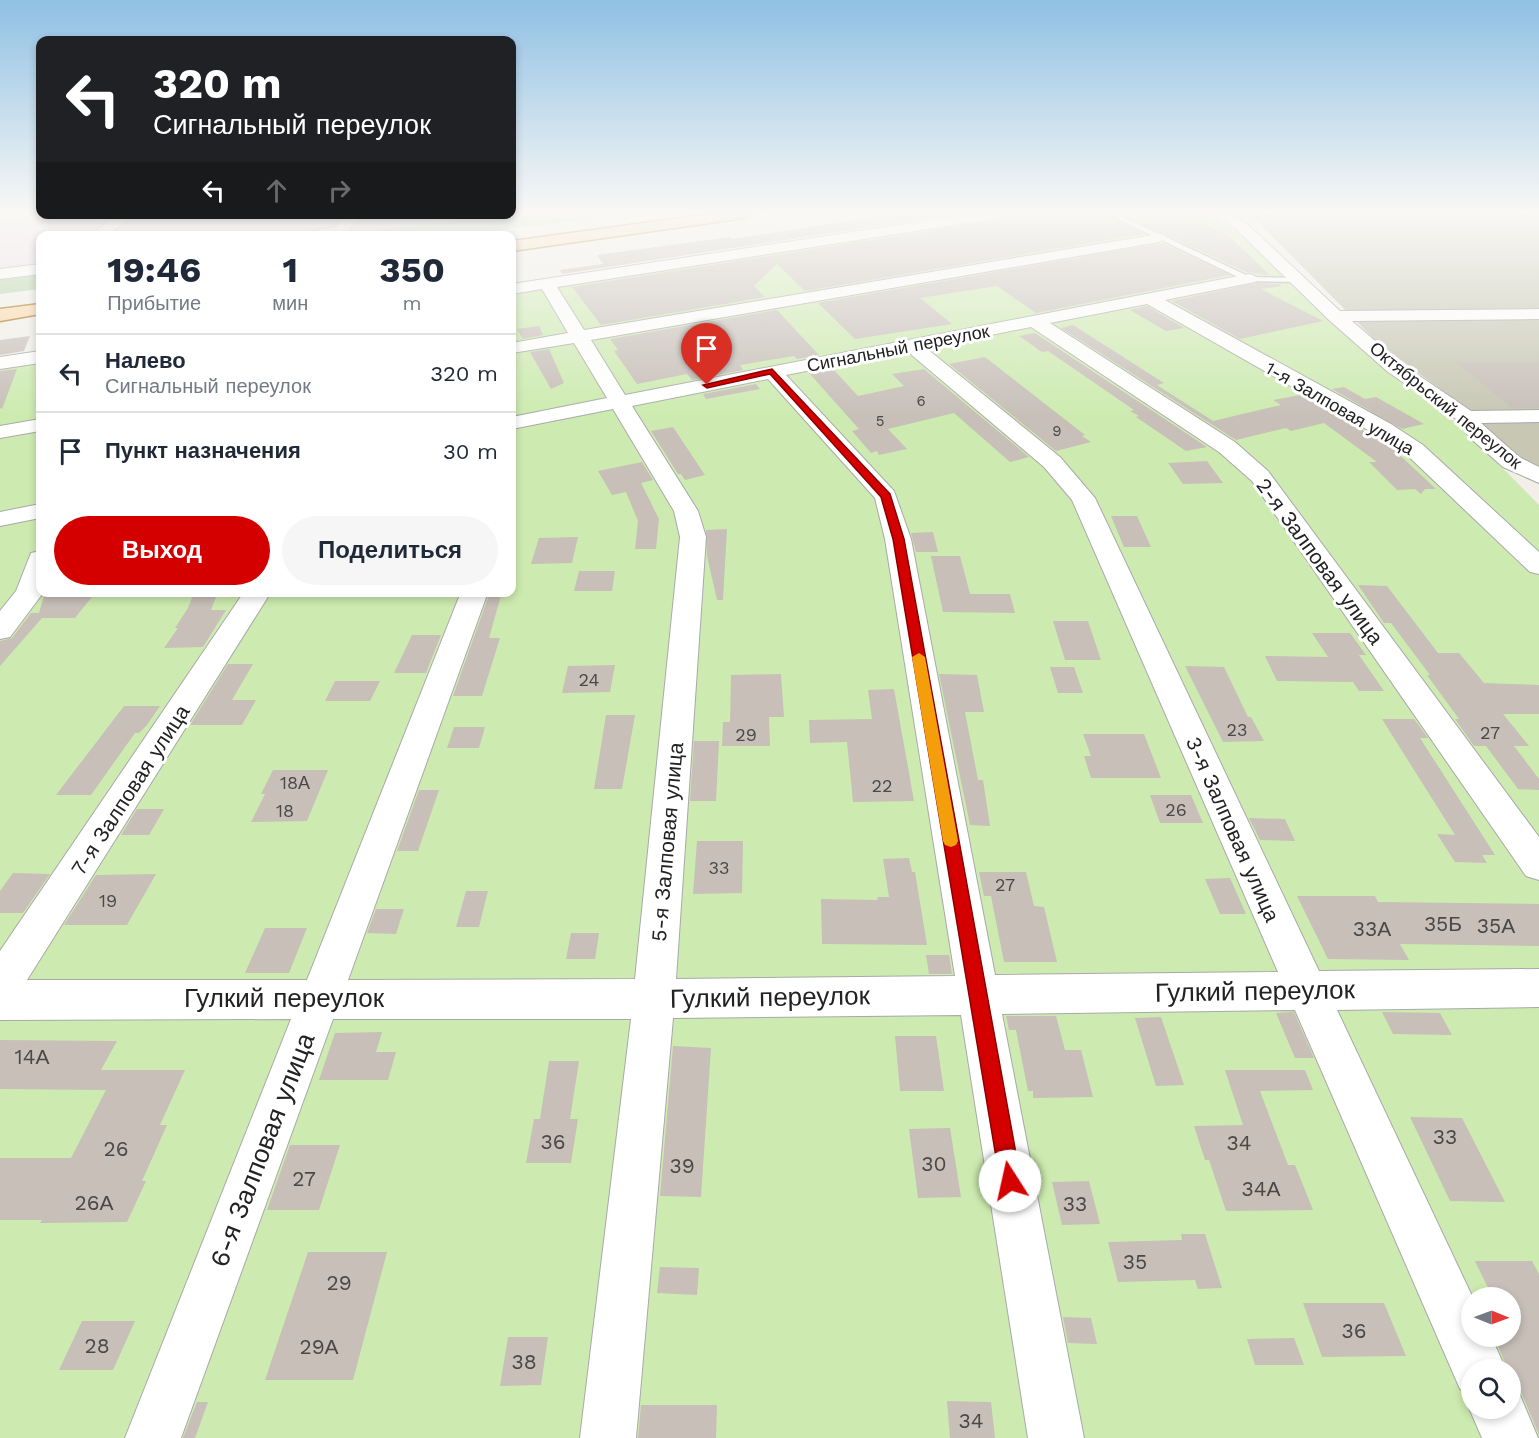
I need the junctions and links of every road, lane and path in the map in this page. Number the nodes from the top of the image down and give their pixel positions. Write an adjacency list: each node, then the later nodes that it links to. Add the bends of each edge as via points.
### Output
1 (566, 281): 5 (street)
2 (908, 281): 13 (street)
3 (1239, 281): 7 (street, Сигнальный переулок)
4 (1300, 281): 11 (street, Октябрьский переулок)
5 (547, 284): 6 (street); 13 (street, 5-я Залповая улица)
6 (516, 288)
7 (1150, 299): 12 (street, Сигнальный переулок); 28 (street, 1-я Залповая улица, via 1415,450)
8 (36, 310): 10 (main road)
9 (1539, 314): 11 (street)
10 (0, 315)
11 (1335, 316): 21 (street, Октябрьский переулок, via 1395,368)
12 (1036, 322): 14 (street, Сигнальный переулок); 33 (street, 2-я Залповая улица, via 1227,447 1260,476)
13 (581, 337): 15 (street); 19 (street, 5-я Залповая улица)
14 (911, 345): 18 (street, Сигнальный переулок); 36 (street, 3-я Залповая улица, via 1052,462 1083,498)
15 (516, 347)
16 (36, 358): 17 (street)
17 (0, 363)
18 (772, 372): 19 (street, Сигнальный переулок); 37 (street, via 886,496 898,539)
19 (620, 403): 22 (street, Сигнальный переулок); 39 (street, 5-я Залповая улица, via 686,511 693,537)
20 (1539, 416): 21 (street)
21 (1466, 417): 25 (street, Октябрьский переулок, via 1511,462)
22 (516, 422)
23 (36, 426): 24 (street)
24 (0, 432)
25 (1539, 476)
26 (36, 512): 27 (street)
27 (0, 519)
28 (1539, 566)
29 (36, 571): 32 (street, via 29,593)
30 (255, 597): 34 (street, 7-я Залповая улица)
31 (473, 597): 38 (street, 6-я Залповая улица)
32 (0, 630)
33 (1539, 865)
34 (0, 986)
35 (1539, 988): 36 (street, Гулкий переулок)
36 (1306, 990): 37 (street, Гулкий переулок); 41 (street, 3-я Залповая улица)
37 (977, 994): 39 (street, Гулкий переулок); 45 (street)
38 (320, 998): 39 (street, Гулкий переулок); 40 (street, Гулкий переулок); 43 (street, 6-я Залповая улица)
39 (654, 999): 44 (street, 5-я Залповая улица)
40 (0, 1000)
41 (1474, 1359)
42 (1502, 1419): 46 (street)
43 (153, 1438)
44 (608, 1438)
45 (1056, 1438)
46 (1510, 1438)

